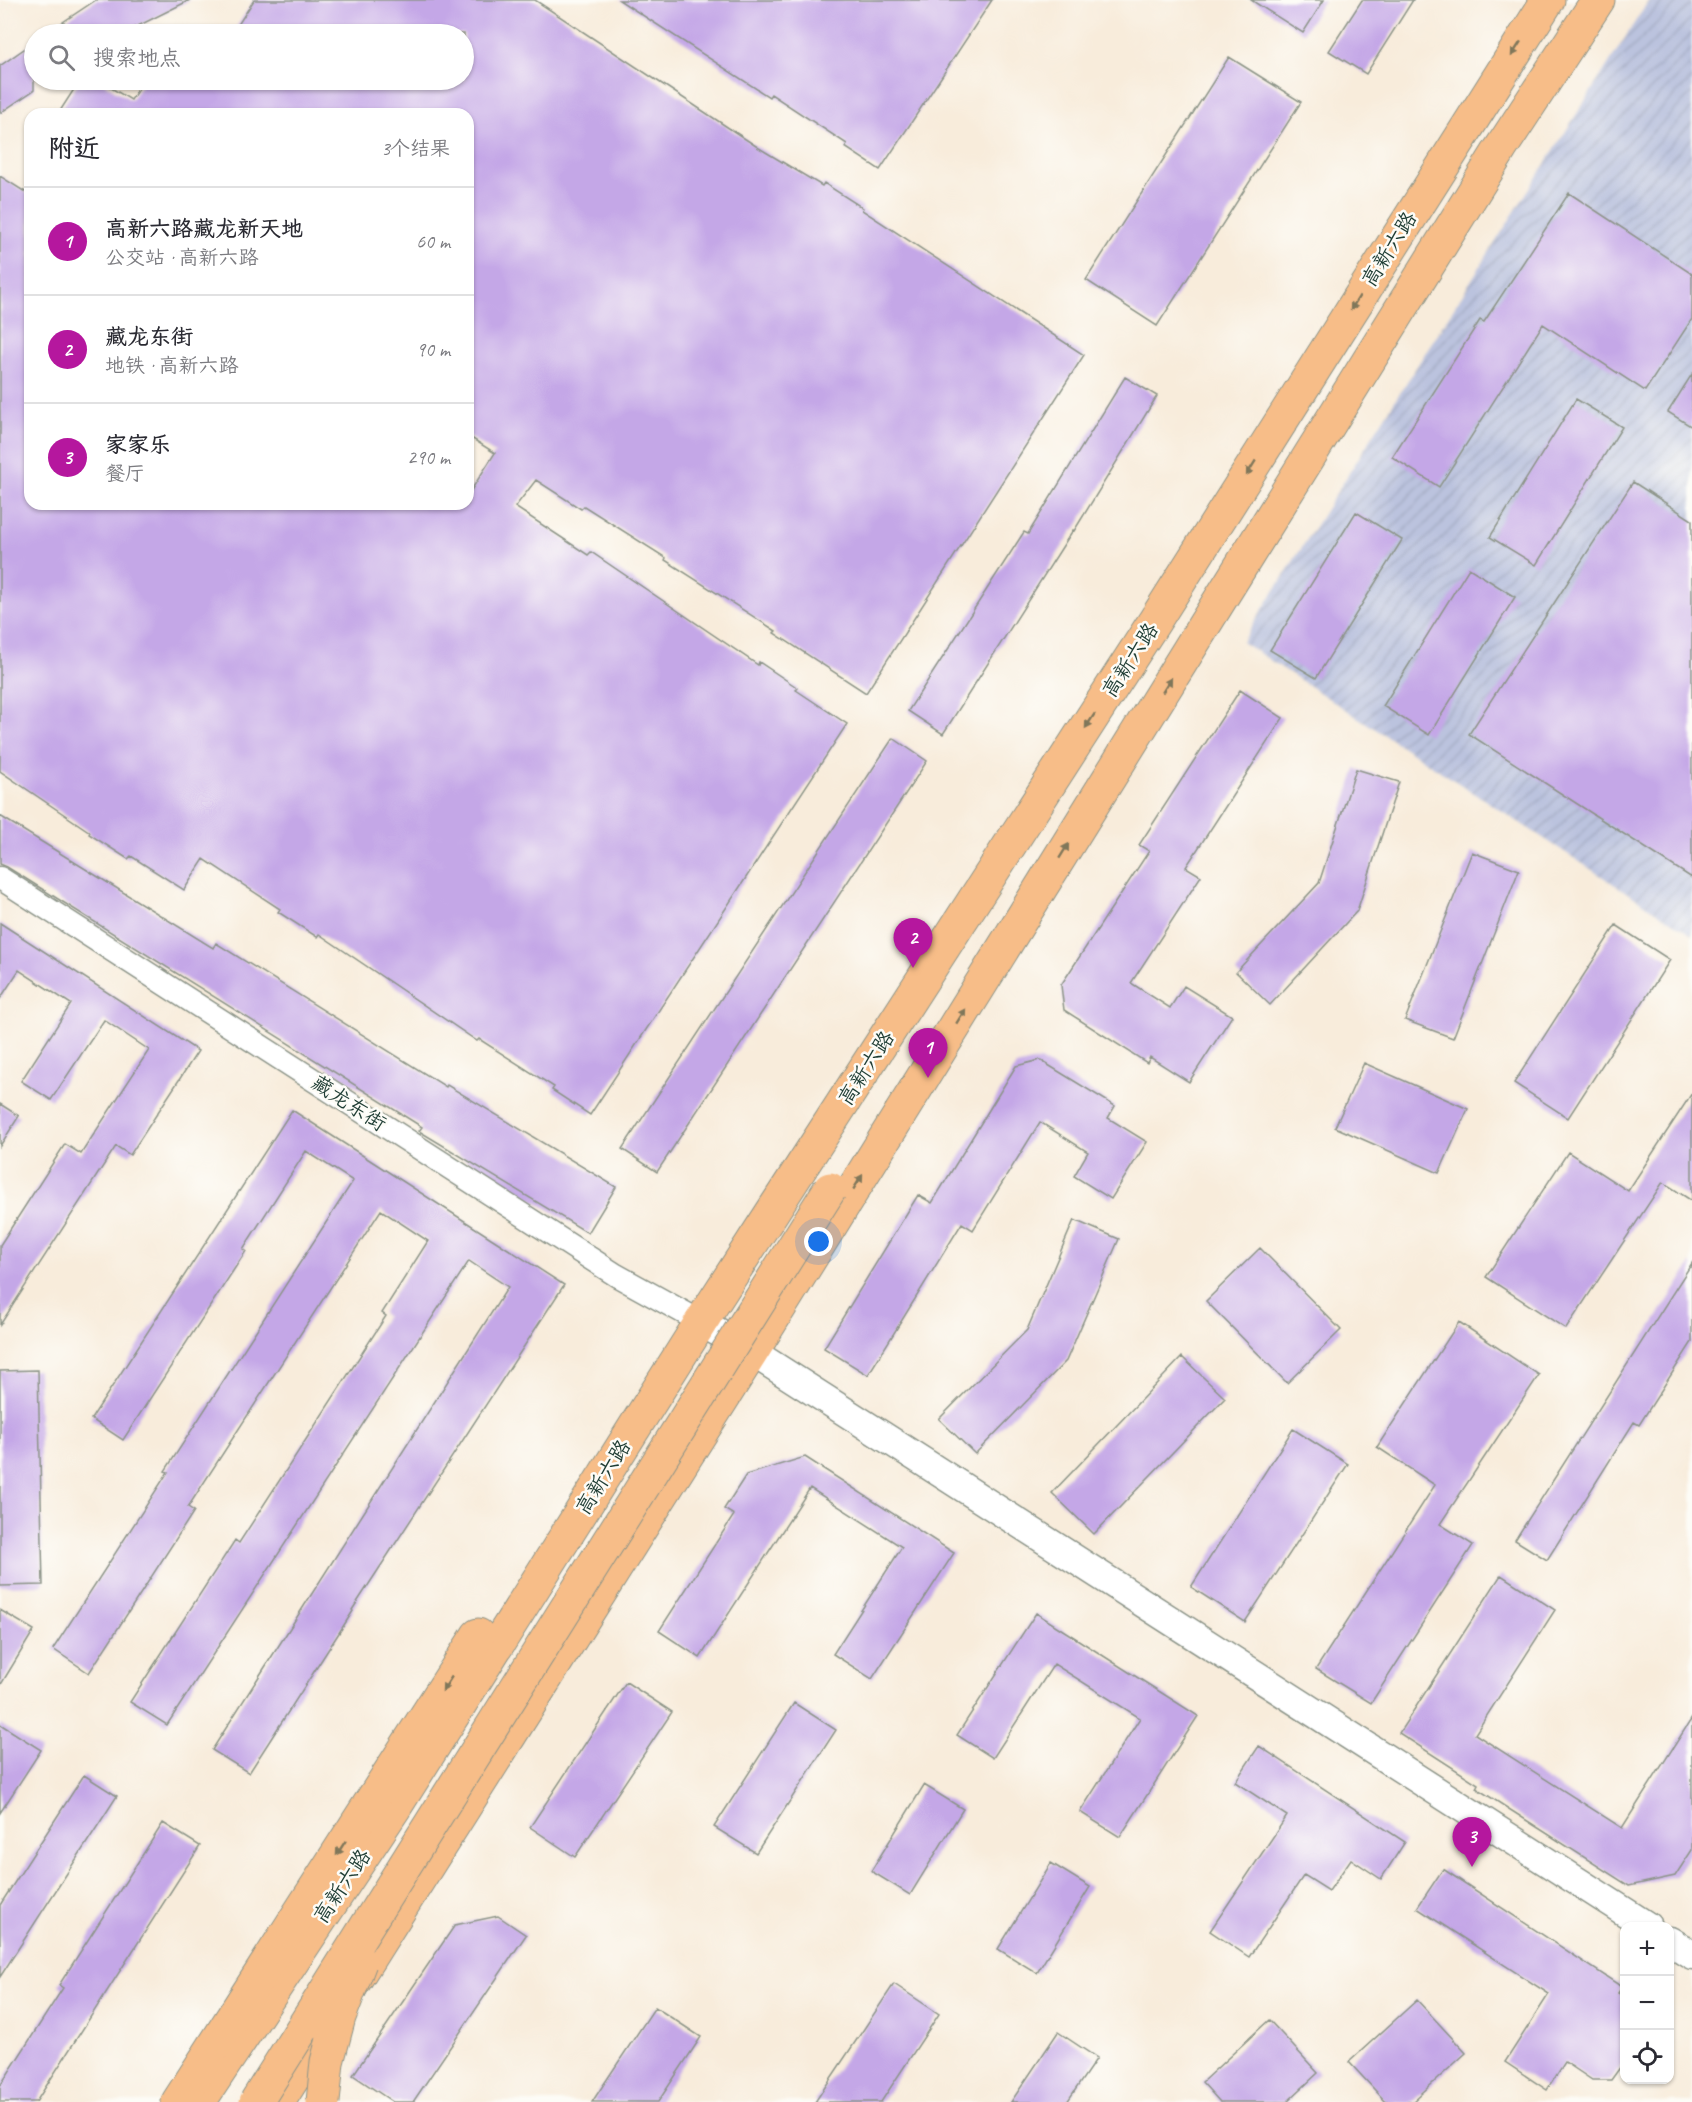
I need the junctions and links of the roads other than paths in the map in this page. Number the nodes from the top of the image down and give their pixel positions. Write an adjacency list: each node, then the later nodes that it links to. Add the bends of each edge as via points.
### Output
1 (1548, 0): 5 (main road, 高新六路, one-way to 5, via 1154,622)
2 (1598, 0): 6 (main road, 高新六路, one-way to 2, via 1495,158)
3 (0, 878): 5 (street, 藏龙东街, via 616,1275)
4 (830, 1189): 8 (main road, bridge)
5 (700, 1323): 6 (street); 13 (main road, 高新六路, via 395,1807)
6 (752, 1352): 9 (street); 15 (main road, 高新六路)
7 (478, 1635): 12 (main road, one-way to 12)
8 (410, 1856): 14 (main road, bridge); 16 (main road, bridge, via 362,1957 339,2017 327,2062)
9 (1641, 1922)
10 (1674, 1944): 11 (street)
11 (1692, 1955)
12 (178, 2102)
13 (199, 2102)
14 (256, 2102)
15 (278, 2102)
16 (323, 2102)

